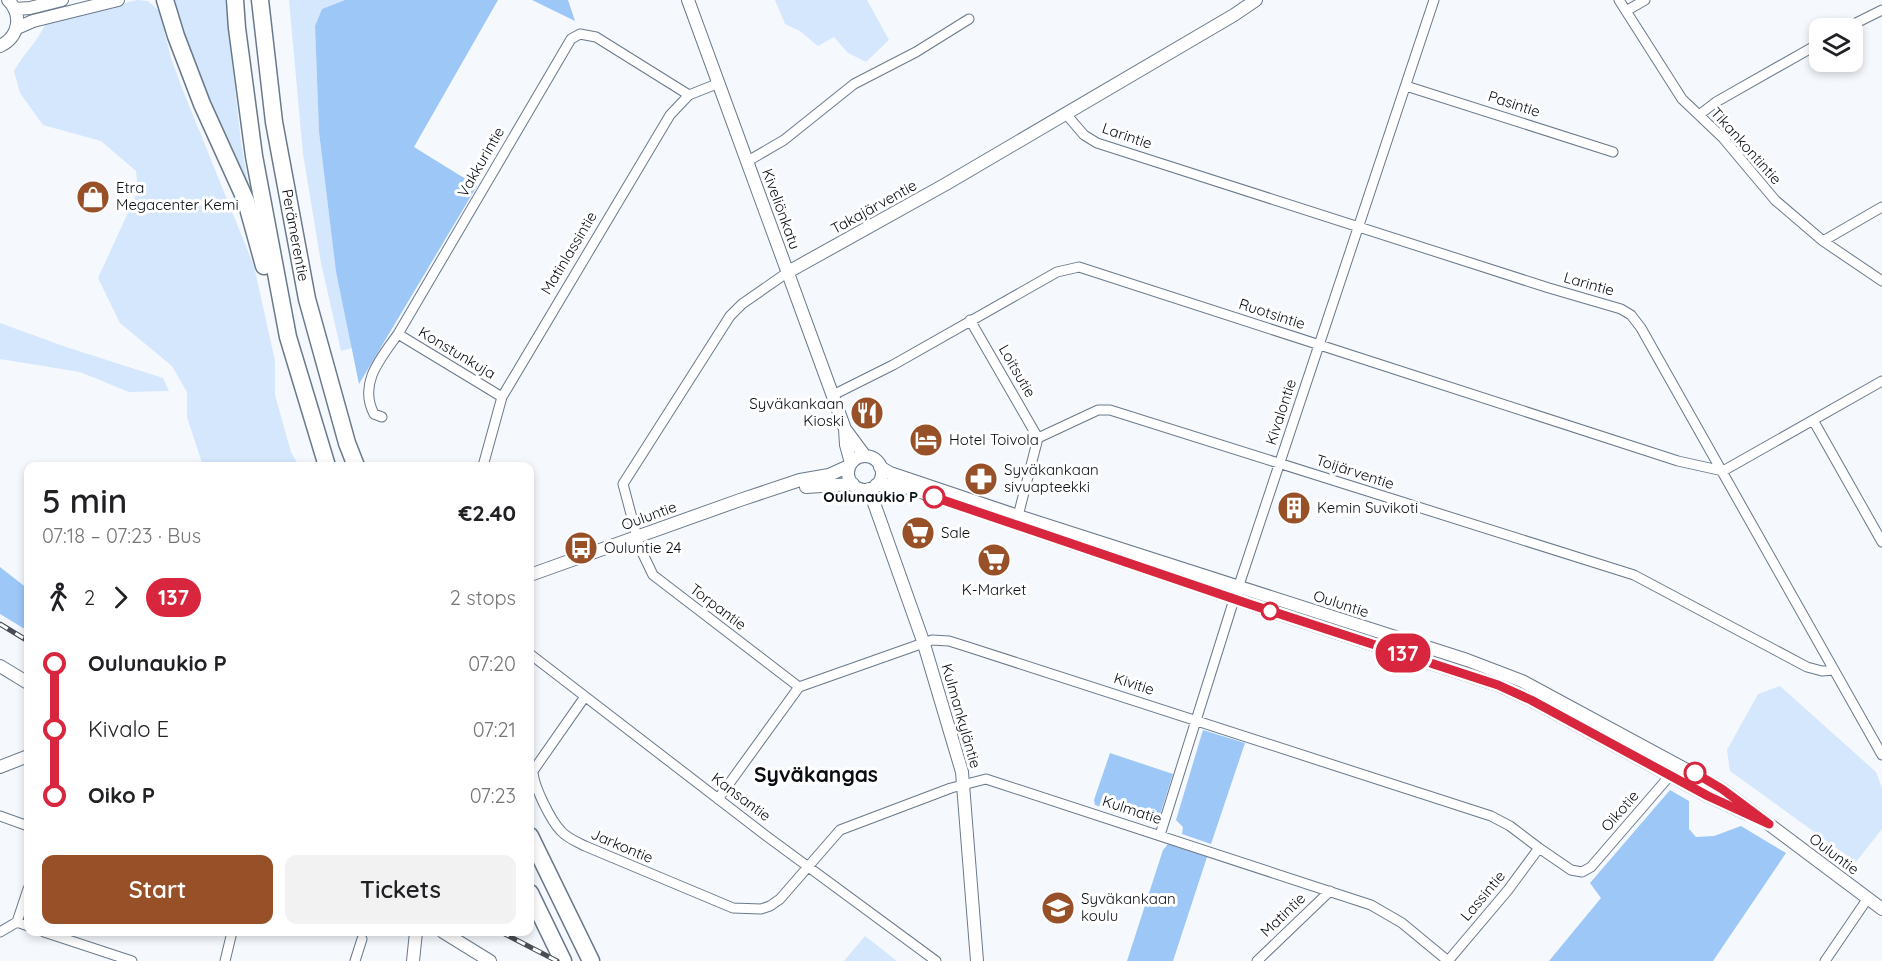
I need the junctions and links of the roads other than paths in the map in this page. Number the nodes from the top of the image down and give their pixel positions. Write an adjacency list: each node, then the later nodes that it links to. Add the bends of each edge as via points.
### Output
1 (62, 0): 12 (main road, via 30,8)
2 (118, 0): 17 (main road)
3 (165, 0): 35 (highway, via 202,104 246,201 277,317)
4 (235, 0): 35 (highway, Perämerentie, via 250,135)
5 (260, 0): 25 (highway, Perämerentie)
6 (270, 0): 25 (highway, via 276,88)
7 (688, 0): 20 (main road, Kiveliönkatu)
8 (1256, 0): 23 (main road, Takajärventie)
9 (1434, 0): 21 (street, Kivalontie)
10 (1619, 0): 14 (street, Tikankontintie)
11 (1645, 0): 14 (street)
12 (11, 4): 17 (main road, via 17,18)
13 (1882, 10): 16 (street)
14 (1626, 11): 24 (street, Tikankontintie, via 1682,99)
15 (969, 19): 27 (street, via 854,84 784,140)
16 (1863, 20)
17 (16, 28): 18 (main road, via 13,36)
18 (0, 46)
19 (1809, 49): 24 (street)
20 (719, 83): 22 (street, Matinlassintie); 27 (main road, Kiveliönkatu)
21 (1406, 86): 26 (street, Pasintie); 29 (street, Kivalontie)
22 (689, 95): 34 (street, Vakkurintie, via 596,37 573,37); 39 (street, Matinlassintie, via 667,121)
23 (1066, 114): 29 (street, Larintie, via 1084,135 1097,143); 31 (main road, Takajärventie)
24 (1699, 115): 30 (street, Tikankontintie, via 1775,200)
25 (274, 122): 46 (highway, Perämerentie, via 307,299)
26 (1612, 152)
27 (748, 160): 31 (main road, Kiveliönkatu)
28 (1882, 207): 30 (street)
29 (1359, 226): 36 (street, Kivalontie); 51 (street, Larintie, via 1627,312 1641,328)
30 (1823, 241): 32 (street, Tikankontintie)
31 (788, 272): 38 (main road, Kiveliönkatu); 56 (street, Takajärventie, via 730,316 625,480)
32 (1882, 281)
33 (970, 320): 36 (street, Ruotsintie, via 1057,272 1082,267); 38 (street, Ruotsintie); 43 (street, Loitsutie)
34 (398, 334): 39 (street, Konstunkuja); 40 (street, Vakkurintie, via 374,367 369,386 372,411)
35 (288, 336): 45 (highway, Perämerentie)
36 (1319, 345): 48 (street, Kivalontie); 51 (street, Ruotsintie, via 1678,461)
37 (1882, 381): 41 (street)
38 (833, 395): 42 (main road, Kiveliönkatu)
39 (502, 397): 47 (street, Matinlassintie)
40 (382, 417)
41 (1813, 420): 51 (street); 57 (street)
42 (845, 429): 44 (main road, Kiveliönkatu); 49 (main road, Kiveliönkatu)
43 (1038, 438): 48 (street, Toijärventie, via 1106,409); 55 (street)
44 (865, 456): 49 (main road); 50 (main road)
45 (326, 462)
46 (354, 462)
47 (484, 462)
48 (1280, 464): 59 (street, Kivalontie); 64 (street, Toijärventie, via 1635,575 1807,667)
49 (850, 465): 52 (main road, via 848,477); 54 (main road, Ouluntie)
50 (880, 466): 53 (main road, via 881,476); 55 (main road, Ouluntie, via 890,473)
51 (1723, 471): 64 (street, Larintie)
52 (853, 484): 53 (main road, via 860,489); 54 (main road, Ouluntie)
53 (873, 487): 60 (main road, Ouluntie, via 897,485 912,489); 61 (main road, Kulmankyläntie)
54 (780, 488): 56 (main road, Ouluntie)
55 (1018, 516): 59 (main road, Ouluntie)
56 (637, 537): 58 (main road, Ouluntie); 66 (street, Torpantie, via 645,561 659,582)
57 (1882, 542)
58 (534, 574)
59 (1239, 586): 60 (street, Kivalontie); 71 (main road, Ouluntie, via 1516,678)
60 (1235, 599): 68 (street, Kivalontie); 74 (main road, Ouluntie, via 1500,685)
61 (923, 641): 66 (street, Kivitie); 68 (street, Kivitie, via 949,641); 76 (main road, Kulmankyläntie)
62 (534, 657): 67 (street, Kansantie)
63 (0, 666): 65 (main road)
64 (1834, 670): 69 (street, Larintie)
65 (24, 681)
66 (799, 687): 77 (street)
67 (584, 698): 73 (street, Jarkontie); 77 (street, Kansantie)
68 (1197, 720): 81 (street, Kivalontie); 83 (street, Kivitie, via 1491,816)
69 (1882, 755)
70 (24, 758): 72 (main road)
71 (1679, 764): 74 (street, Oikotie); 79 (main road, Ouluntie, via 1722,789)
72 (0, 767)
73 (534, 770)
74 (1671, 776): 79 (main road, Ouluntie); 85 (street, Oikotie, via 1591,867)
75 (534, 782): 84 (street, Jarkontie, via 556,826 565,835 637,869 739,909 770,906 788,891)
76 (964, 783): 81 (street, Kulmatie, via 990,779); 84 (street, Kulmatie, via 840,830); 107 (main road, Kulmankyläntie)
77 (718, 799): 84 (street, Kansantie)
78 (0, 816): 80 (street)
79 (1769, 824): 87 (main road, Ouluntie)
80 (24, 825)
81 (1160, 835): 86 (street, Kulmatie)
82 (534, 844): 105 (highway)
83 (1539, 849): 85 (street, Kivitie); 109 (street, Lassintie)
84 (807, 866): 106 (street, Kansantie)
85 (1579, 872)
86 (1330, 891): 108 (street, Matintie); 109 (street, Kulmatie, via 1371,905 1402,922)
87 (1868, 898): 90 (main road, Ouluntie); 110 (street)
88 (24, 901): 91 (street)
89 (534, 901): 104 (highway)
90 (1882, 909)
91 (17, 922): 92 (street); 93 (street)
92 (24, 925)
93 (0, 932)
94 (56, 936): 99 (street)
95 (231, 936): 100 (street)
96 (416, 936): 102 (main road)
97 (449, 936): 103 (main road)
98 (362, 939): 101 (street)
99 (132, 961)
100 (225, 961)
101 (355, 961)
102 (413, 961)
103 (490, 961)
104 (563, 961)
105 (591, 961)
106 (936, 961)
107 (977, 961)
108 (1257, 961)
109 (1448, 961)
110 (1825, 961)

